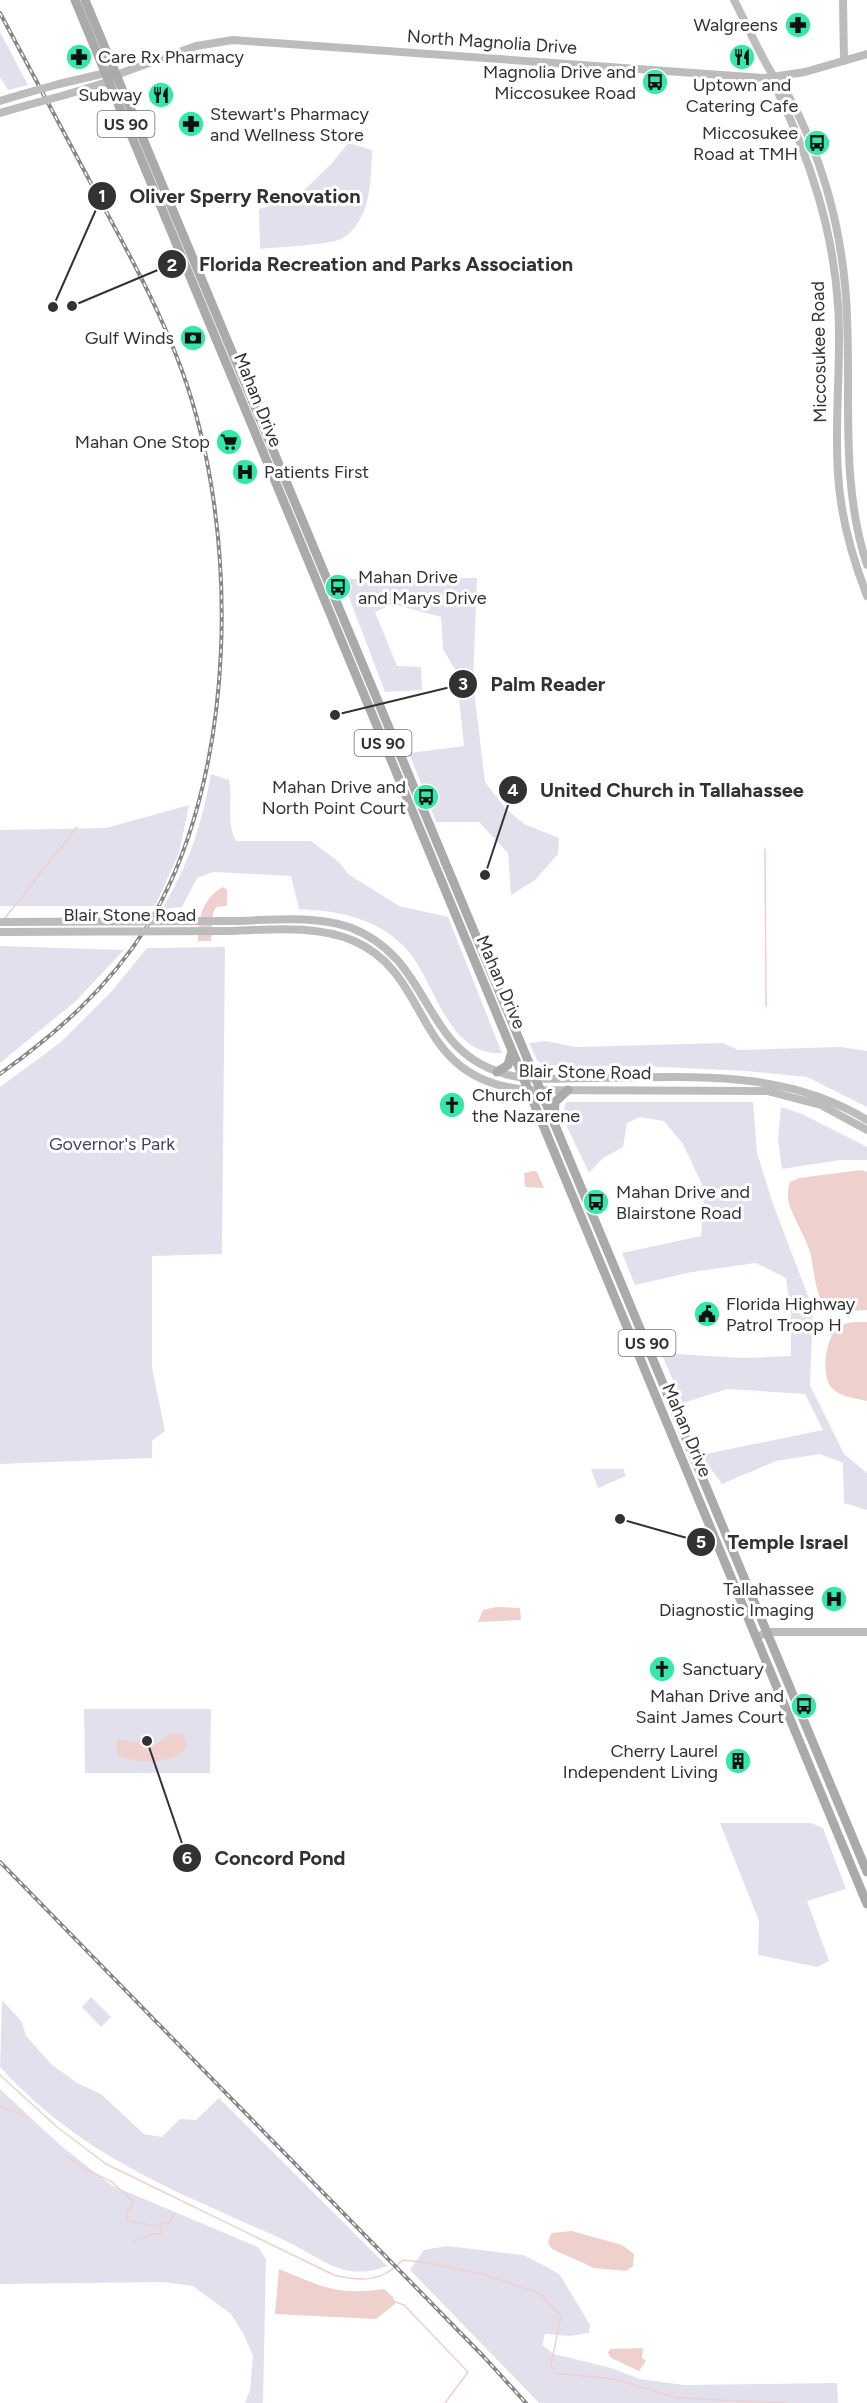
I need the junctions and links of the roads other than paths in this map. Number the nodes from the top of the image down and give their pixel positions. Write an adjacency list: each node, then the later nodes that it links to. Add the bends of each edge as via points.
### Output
1 (75, 0): 7 (main road, US 90)
2 (85, 0): 8 (main road, US 90)
3 (734, 0): 9 (main road, Miccosukee Road)
4 (843, 0): 6 (main road)
5 (867, 54): 6 (main road, North Magnolia Drive)
6 (844, 61): 9 (main road, North Magnolia Drive)
7 (105, 72): 8 (main road); 10 (main road, Mahan Drive / US 90); 11 (main road, bridge)
8 (116, 75): 9 (main road, North Magnolia Drive, via 202,45 245,39); 10 (main road, North Magnolia Drive); 13 (main road, Mahan Drive / US 90)
9 (775, 78): 15 (main road, Miccosukee Road, via 813,174); 16 (main road, Miccosukee Road, via 787,93 812,146)
10 (108, 82): 12 (main road, North Magnolia Drive, bridge); 14 (main road, Mahan Drive / US 90)
11 (0, 101)
12 (0, 113)
13 (171, 204): 14 (main road); 17 (main road, Mahan Drive / US 90)
14 (160, 208): 18 (main road, Mahan Drive / US 90)
15 (826, 222): 16 (main road, via 832,227); 19 (main road, Miccosukee Road, via 838,305)
16 (842, 260): 20 (main road, Miccosukee Road, via 848,330)
17 (232, 349): 18 (main road); 25 (main road, Mahan Drive / US 90)
18 (220, 352): 26 (main road, Mahan Drive / US 90)
19 (837, 410): 20 (main road); 21 (main road, Miccosukee Road)
20 (848, 410): 22 (main road, Miccosukee Road)
21 (838, 478): 22 (main road); 24 (main road, Miccosukee Road, via 847,532)
22 (852, 500): 23 (main road, Miccosukee Road)
23 (867, 565)
24 (867, 596)
25 (381, 708): 26 (main road); 27 (main road, Mahan Drive / US 90)
26 (370, 713): 28 (main road, Mahan Drive / US 90)
27 (438, 844): 28 (main road); 40 (main road, Mahan Drive / US 90)
28 (427, 849): 35 (main road, Mahan Drive / US 90)
29 (283, 921): 30 (main road, Blair Stone Road, bridge); 31 (main road); 33 (main road, Blair Stone Road, via 347,926 378,942)
30 (0, 922)
31 (283, 931): 32 (main road, Blair Stone Road, bridge); 34 (main road, Blair Stone Road, via 346,937 370,949)
32 (0, 932)
33 (404, 965): 34 (main road); 36 (main road, Blair Stone Road, via 438,1025)
34 (396, 973): 37 (main road, Blair Stone Road)
35 (512, 1051): 38 (main road, via 508,1065); 39 (main road, Mahan Drive / US 90)
36 (461, 1052): 37 (main road); 38 (main road, Blair Stone Road)
37 (449, 1056): 41 (main road, Blair Stone Road, via 483,1079)
38 (497, 1072): 39 (main road, Blair Stone Road)
39 (523, 1078): 40 (main road, Blair Stone Road); 41 (main road, Mahan Drive / US 90)
40 (536, 1078): 42 (main road, Mahan Drive / US 90); 44 (main road, Blair Stone Road, via 764,1082 818,1095)
41 (528, 1090): 42 (main road, Blair Stone Road); 48 (main road, Mahan Drive / US 90)
42 (540, 1090): 43 (main road, Blair Stone Road); 45 (main road, Mahan Drive / US 90)
43 (568, 1090): 45 (main road, via 555,1102); 46 (main road, Blair Stone Road, via 767,1091 821,1105)
44 (867, 1120)
45 (554, 1122): 47 (main road, Mahan Drive / US 90)
46 (867, 1130)
47 (730, 1544): 48 (main road); 49 (main road, Mahan Drive / US 90)
48 (720, 1550): 51 (main road, Mahan Drive / US 90)
49 (767, 1632): 50 (main road); 51 (main road); 52 (main road, Mahan Drive / US 90)
50 (867, 1632)
51 (756, 1638): 53 (main road, Mahan Drive / US 90)
52 (834, 1793): 53 (main road); 54 (main road, Mahan Drive / US 90)
53 (823, 1798): 56 (main road, Mahan Drive / US 90)
54 (867, 1872)
55 (867, 1877): 56 (main road)
56 (857, 1880): 57 (main road, Mahan Drive / US 90)
57 (867, 1904)

